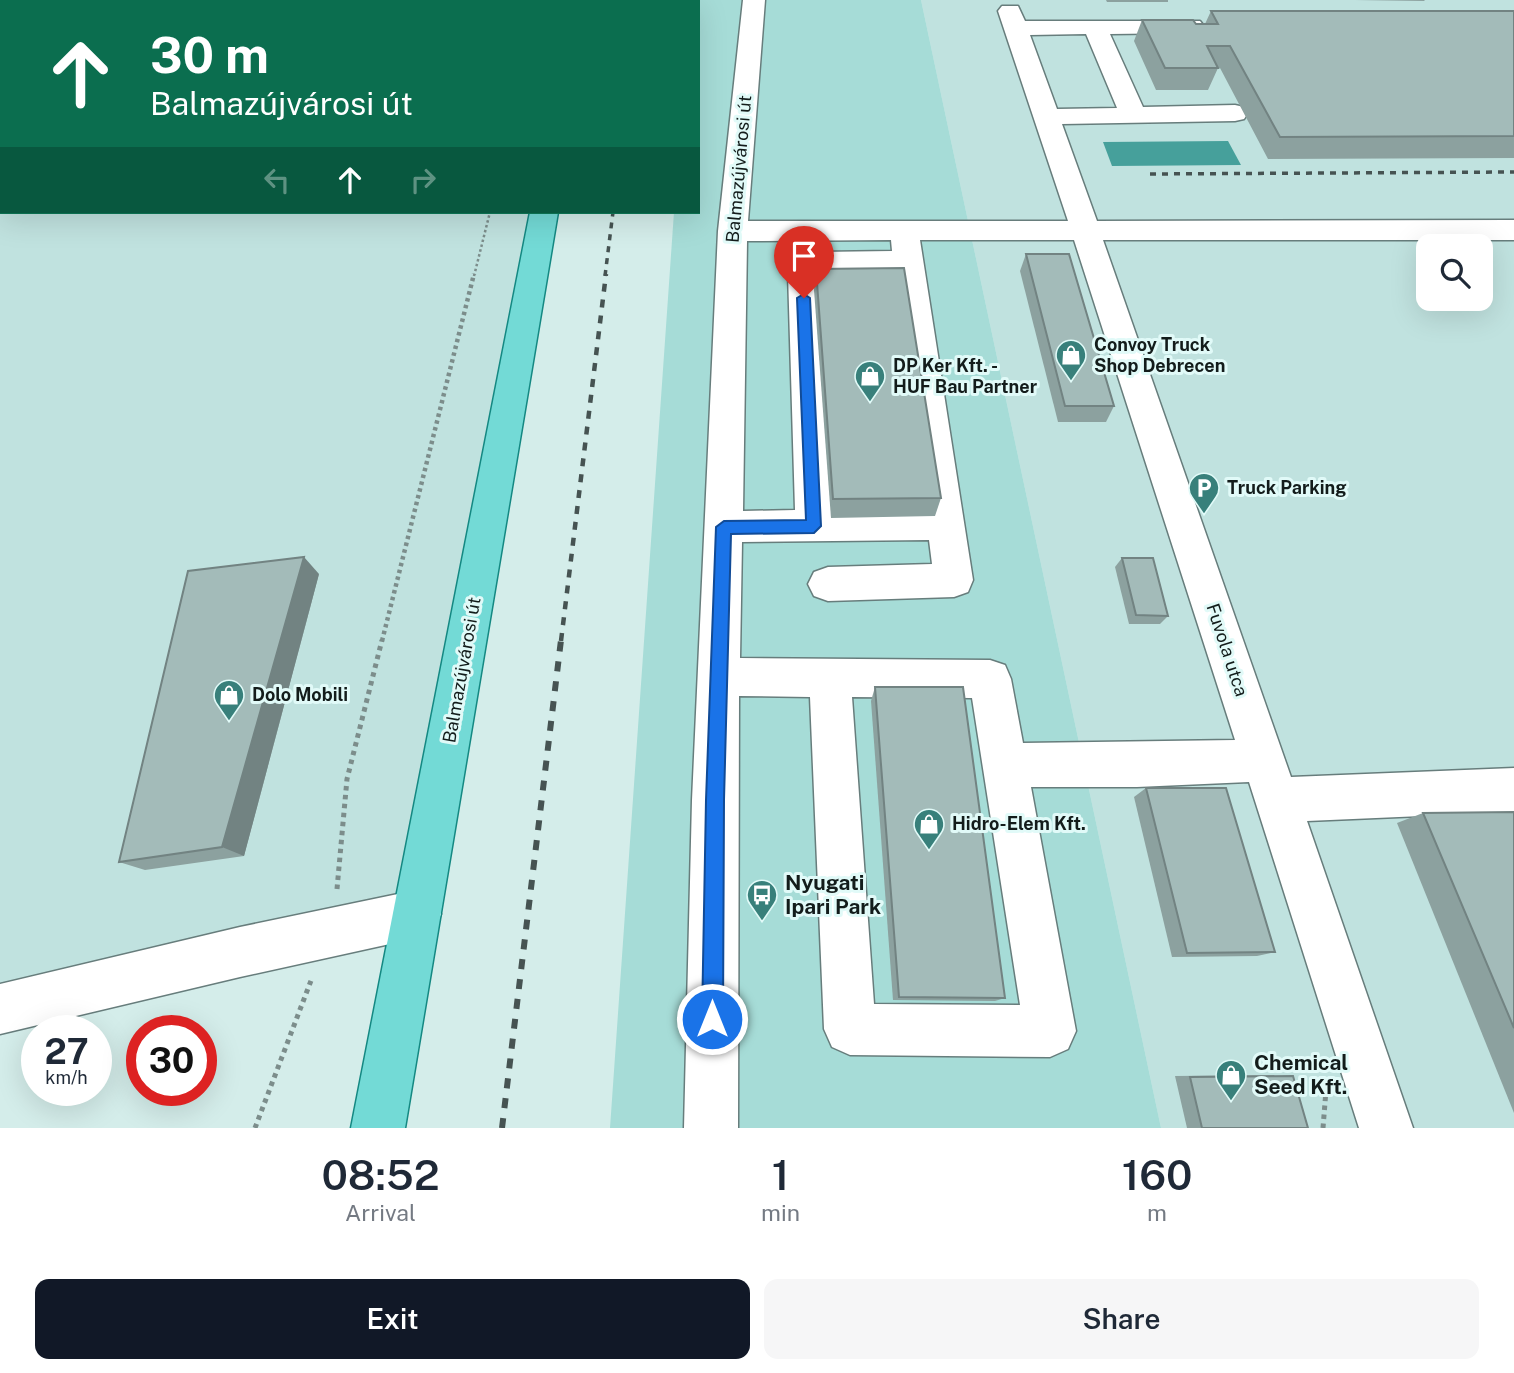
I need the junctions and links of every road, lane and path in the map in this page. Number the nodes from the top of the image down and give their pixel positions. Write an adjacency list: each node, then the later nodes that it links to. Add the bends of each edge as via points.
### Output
1 (754, 0): 10 (street, Balmazújvárosi út)
2 (1216, 26): 3 (street)
3 (1095, 27): 5 (street); 6 (street, Fuvola utca, via 1013,20)
4 (1235, 113): 5 (street)
5 (1133, 115): 6 (street)
6 (1046, 117): 11 (street, Fuvola utca)
7 (489, 214): 23 (path, via 346,779 339,880)
8 (544, 214): 22 (main road, Balmazújvárosi út)
9 (1514, 230): 11 (street)
10 (733, 231): 12 (street); 15 (street, Balmazújvárosi út)
11 (1086, 231): 12 (street); 20 (street, Fuvola utca)
12 (906, 246): 13 (street); 14 (street, via 819,262 803,273)
13 (945, 524): 14 (street); 16 (street, via 954,580)
14 (814, 526): 15 (street)
15 (724, 527): 17 (street, Balmazújvárosi út)
16 (828, 584)
17 (719, 677): 18 (street); 27 (street, Balmazújvárosi út)
18 (830, 678): 19 (street, via 990,679); 19 (street, via 850,1030 1051,1031)
19 (1005, 765): 20 (street, via 1137,765)
20 (1269, 780): 21 (street); 28 (street, Fuvola utca)
21 (1514, 790)
22 (417, 914): 23 (street); 26 (main road, Balmazújvárosi út)
23 (324, 935): 24 (street); 25 (path, via 309,990)
24 (0, 1009)
25 (255, 1128)
26 (377, 1128)
27 (711, 1128)
28 (1386, 1128)

